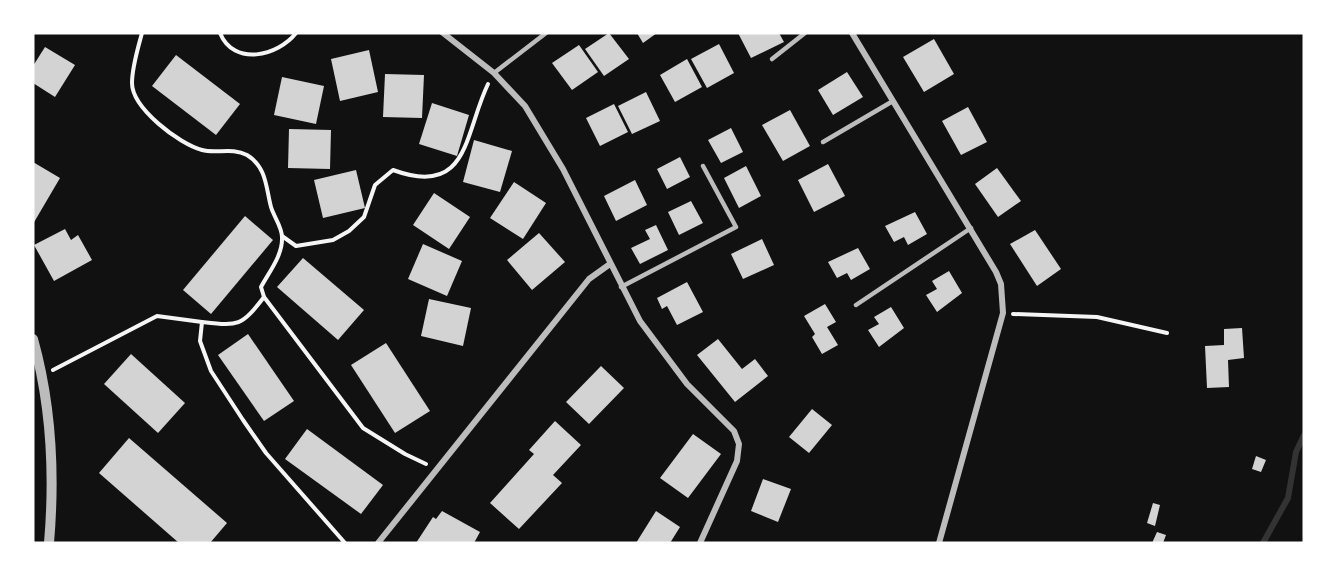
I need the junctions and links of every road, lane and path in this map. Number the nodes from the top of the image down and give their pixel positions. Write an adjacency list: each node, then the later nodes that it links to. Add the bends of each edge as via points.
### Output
1 (142, 33): 14 (path, via 132,84 137,101 185,143 203,150 225,149 247,155 265,176)
2 (220, 33): 3 (path, via 240,55 251,56 288,44)
3 (296, 33)
4 (443, 33): 9 (street)
5 (546, 33): 9 (lane)
6 (805, 33): 8 (lane)
7 (852, 33): 10 (street)
8 (772, 59)
9 (494, 73): 14 (path, via 460,160 447,172 416,178 393,170 375,186 364,217 333,240 296,246); 15 (street, via 525,106 544,135)
10 (893, 101): 11 (lane); 13 (street)
11 (823, 142)
12 (702, 166): 16 (lane, via 736,227)
13 (970, 228): 18 (lane); 19 (street, via 1001,284)
14 (282, 236): 17 (path, via 281,252 261,287)
15 (610, 264): 16 (street); 24 (street, via 589,279)
16 (621, 287): 28 (street, via 664,356 734,431 739,444 737,461)
17 (264, 297): 20 (path, via 246,320 228,325); 24 (path, via 363,428)
18 (856, 305)
19 (1003, 314): 21 (path, via 1097,317); 29 (street)
20 (202, 322): 23 (path, via 157,316); 26 (path, via 201,341 211,371 266,453)
21 (1167, 333)
22 (33, 339): 25 (street, via 50,424 53,493)
23 (61, 367)
24 (437, 469): 27 (street)
25 (49, 543)
26 (345, 543)
27 (378, 543)
28 (700, 543)
29 (939, 543)

